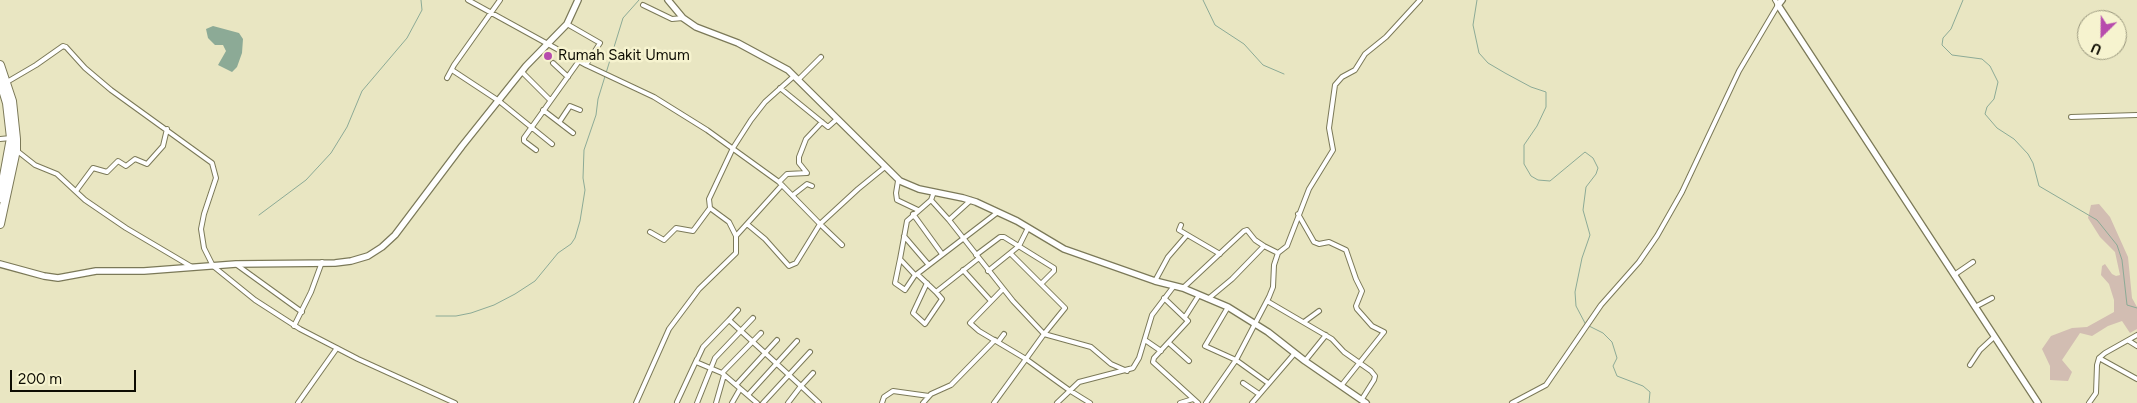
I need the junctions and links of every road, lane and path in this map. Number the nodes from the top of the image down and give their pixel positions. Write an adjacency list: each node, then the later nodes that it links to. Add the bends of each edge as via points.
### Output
1 (468, 0): 8 (street)
2 (500, 0): 8 (street)
3 (578, 0): 10 (street)
4 (668, 0): 9 (street)
5 (1420, 0): 56 (street, via 1386,37 1365,54 1355,70 1335,85 1329,128 1333,150)
6 (1778, 2): 87 (street); 181 (street, via 1731,86 1672,213 1544,387)
7 (643, 5): 9 (street, via 672,19)
8 (491, 11): 11 (street); 17 (street)
9 (683, 18): 21 (street, via 780,65)
10 (567, 24): 11 (street); 16 (street, via 600,43)
11 (548, 43): 13 (street); 18 (street)
12 (821, 57): 21 (street)
13 (579, 62): 16 (street); 19 (street)
14 (553, 63): 19 (street)
15 (0, 65): 22 (highway)
16 (586, 65): 39 (street, via 654,97)
17 (452, 70): 20 (street); 25 (street)
18 (522, 72): 24 (street); 25 (street)
19 (568, 77): 24 (street)
20 (447, 78)
21 (796, 78): 23 (street); 30 (street)
22 (3, 81): 34 (street, via 64,46 111,90); 36 (highway); 40 (highway, via 15,119)
23 (780, 88): 32 (street); 39 (street, via 765,102)
24 (550, 100): 26 (street)
25 (499, 101): 33 (street); 77 (street, via 395,235 382,247 357,259)
26 (543, 110): 31 (street); 33 (street)
27 (580, 110): 31 (street, via 571,105)
28 (2137, 115): 29 (street)
29 (2071, 118)
30 (838, 120): 32 (street, via 830,127); 42 (street)
31 (560, 122): 35 (street)
32 (822, 122): 44 (street, via 806,139 799,157 806,173 787,174)
33 (532, 128): 38 (street); 41 (street, via 523,140)
34 (167, 129): 46 (street, via 163,146 147,164 135,159 126,166 118,161 106,172 96,168); 82 (street, via 212,163 216,170 201,229 204,248)
35 (573, 133)
36 (11, 138): 37 (street); 49 (highway)
37 (0, 139)
38 (552, 144)
39 (733, 148): 44 (street); 52 (street, via 709,199)
40 (16, 150): 46 (street, via 35,165 57,174); 58 (highway)
41 (536, 150)
42 (885, 167): 43 (street); 60 (street)
43 (898, 181): 47 (street); 53 (street, via 897,200)
44 (781, 183): 48 (street); 59 (street)
45 (812, 186): 48 (street, via 807,184)
46 (76, 191): 83 (street, via 126,228)
47 (934, 192): 50 (street); 51 (street)
48 (793, 195): 60 (street)
49 (0, 198)
50 (931, 200): 53 (street); 57 (street)
51 (971, 200): 54 (street); 57 (street)
52 (710, 208): 63 (street, via 693,231 676,228 661,240); 65 (street, via 729,222)
53 (918, 210): 55 (street)
54 (998, 212): 62 (street); 67 (street)
55 (913, 214): 66 (street, via 907,221); 72 (street)
56 (1298, 214): 71 (street, via 1289,242); 139 (street, via 1314,242 1329,242 1346,250 1362,291 1357,309 1372,326 1384,332)
57 (949, 220): 67 (street)
58 (0, 224)
59 (747, 224): 60 (street, via 790,266 796,263); 65 (street)
60 (820, 224): 68 (street)
61 (1181, 225): 64 (street, via 1179,229)
62 (1028, 228): 69 (street); 88 (street, via 1064,249)
63 (650, 232)
64 (1186, 235): 74 (street); 88 (street, via 1168,257)
65 (736, 236): 164 (street, via 736,253 699,289 669,329)
66 (904, 236): 76 (street); 81 (street)
67 (963, 238): 72 (street); 75 (street)
68 (842, 245)
69 (1020, 246): 73 (street); 75 (street, via 1001,236); 90 (street, via 1054,269)
70 (1264, 246): 71 (street); 74 (street, via 1244,230); 98 (street)
71 (1278, 253): 100 (street)
72 (942, 254): 81 (street)
73 (1010, 254): 85 (street); 90 (street)
74 (1220, 254): 92 (street)
75 (978, 256): 84 (street); 85 (street)
76 (900, 259): 86 (street); 86 (street, via 895,283 905,290)
77 (322, 262): 80 (street); 105 (street)
78 (1974, 262): 87 (street)
79 (0, 264): 83 (street, via 58,278 96,271)
80 (236, 264): 82 (street); 105 (street)
81 (928, 264): 86 (street)
82 (213, 266): 83 (street); 111 (street)
83 (192, 267)
84 (963, 270): 94 (street); 99 (street)
85 (988, 271): 93 (street)
86 (916, 274): 89 (street)
87 (1954, 275): 102 (street)
88 (1155, 281): 91 (street)
89 (927, 283): 94 (street); 94 (street, via 913,313 925,324 942,299)
90 (1041, 284): 115 (street, via 1065,308)
91 (1174, 286): 92 (street); 96 (street)
92 (1183, 288): 95 (street)
93 (1003, 289): 99 (street); 115 (street)
94 (936, 292)
95 (1199, 295): 98 (street); 106 (street)
96 (1164, 298): 106 (street); 120 (street, via 1152,315)
97 (1992, 298): 102 (street)
98 (1208, 299): 101 (street)
99 (991, 301): 122 (street, via 970,323)
100 (1267, 301): 109 (street); 110 (street)
101 (1228, 307): 109 (street); 135 (street, via 1204,344)
102 (1975, 307): 118 (street)
103 (738, 310): 108 (street)
104 (1319, 311): 110 (street)
105 (302, 312): 111 (street)
106 (1185, 317): 125 (street, via 1188,322)
107 (753, 318): 112 (street)
108 (729, 320): 112 (street); 138 (street, via 704,347)
109 (1254, 322): 132 (street); 135 (street)
110 (1304, 322): 116 (street)
111 (294, 326): 127 (street)
112 (740, 331): 124 (street); 142 (street, via 715,358)
113 (761, 333): 124 (street)
114 (1004, 334): 122 (street)
115 (1044, 334): 134 (street); 143 (street, via 1090,348 1111,364)
116 (1326, 335): 137 (street); 139 (street)
117 (2137, 335): 123 (street)
118 (1994, 337): 141 (street); 182 (street)
119 (777, 340): 131 (street)
120 (1145, 340): 128 (street); 143 (street, via 1136,363)
121 (797, 341): 140 (street)
122 (996, 341): 134 (street); 155 (street, via 951,385)
123 (2129, 341): 126 (street); 133 (street)
124 (753, 342): 131 (street); 145 (street)
125 (1169, 343): 128 (street); 136 (street)
126 (2137, 346)
127 (337, 348): 162 (street); 163 (street)
128 (1162, 351): 158 (street, via 1153,363)
129 (701, 352): 138 (street)
130 (810, 352): 146 (street)
131 (764, 353): 140 (street); 152 (street)
132 (1295, 353): 137 (street); 149 (street)
133 (2099, 358): 147 (street); 183 (street, via 2097,390)
134 (1026, 359): 153 (street); 161 (street)
135 (1236, 360): 149 (street); 179 (street)
136 (1189, 361)
137 (1305, 361): 151 (street)
138 (696, 362): 142 (street); 160 (street)
139 (1359, 362): 151 (street); 159 (street, via 1374,376)
140 (776, 364): 146 (street); 157 (street)
141 (1970, 365)
142 (712, 369): 145 (street); 165 (street)
143 (1127, 371): 153 (street, via 1082,381)
144 (813, 373): 150 (street)
145 (723, 374): 152 (street); 166 (street)
146 (788, 375): 150 (street); 169 (street)
147 (2137, 379)
148 (1243, 382): 154 (street)
149 (1268, 383): 154 (street)
150 (801, 386): 156 (street); 170 (street)
151 (1341, 386): 159 (street)
152 (738, 387): 157 (street); 167 (street)
153 (1069, 390): 175 (street); 176 (street)
154 (1259, 394): 180 (street)
155 (929, 396): 173 (street, via 893,391 884,397); 174 (street)
156 (814, 398): 171 (street); 172 (street)
157 (750, 399): 168 (street)
158 (1193, 399): 177 (street); 178 (street)
159 (1364, 401)
160 (676, 402)
161 (996, 402)
162 (298, 403)
163 (455, 403)
164 (636, 403)
165 (697, 403)
166 (716, 403)
167 (732, 403)
168 (757, 403)
169 (763, 403)
170 (788, 403)
171 (809, 403)
172 (819, 403)
173 (882, 403)
174 (922, 403)
175 (1057, 403)
176 (1090, 403)
177 (1180, 403)
178 (1198, 403)
179 (1206, 403)
180 (1252, 403)
181 (1512, 403)
182 (2038, 403)
183 (2089, 403)

